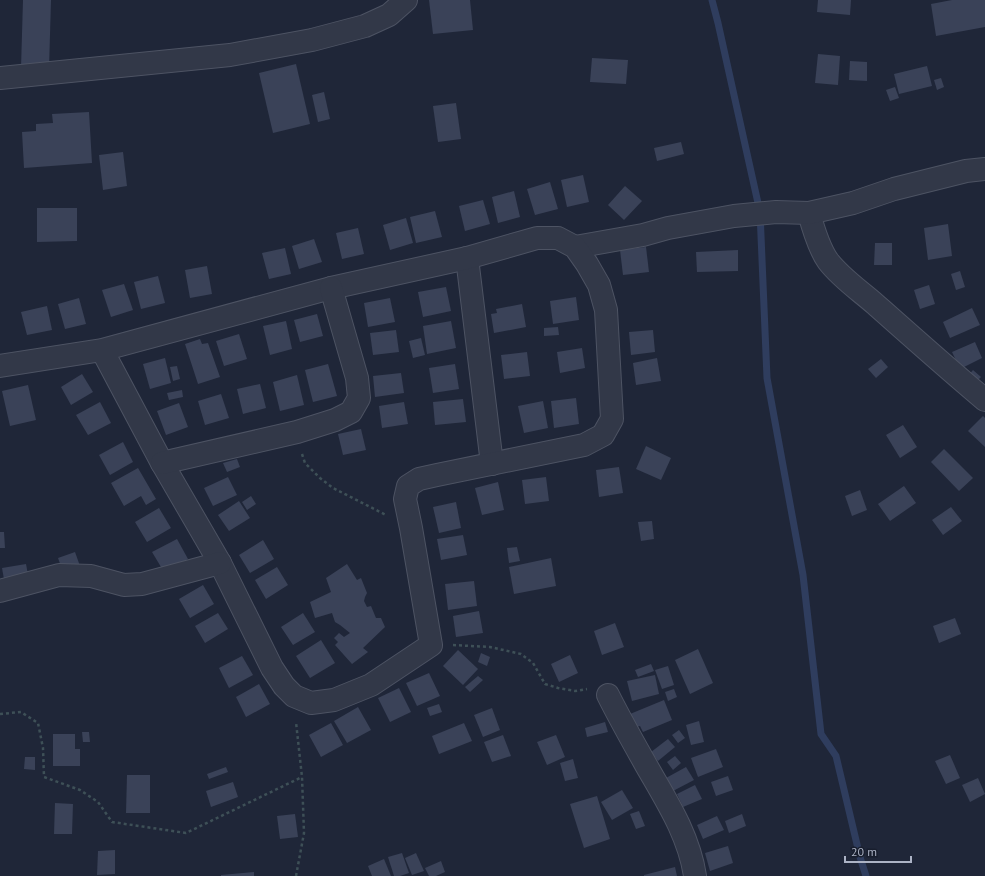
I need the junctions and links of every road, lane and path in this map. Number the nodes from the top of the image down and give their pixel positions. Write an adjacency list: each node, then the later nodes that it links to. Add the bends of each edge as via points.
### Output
1 (406, 0): 2 (street, via 389,15 365,26 312,40 230,55)
2 (0, 78)
3 (985, 169): 4 (street, via 966,171)
4 (809, 213): 5 (street, via 776,212 734,216); 10 (street, via 815,236 827,259 839,274 863,292)
5 (575, 247): 6 (street, via 558,238 537,238); 13 (street, via 598,285 606,310 612,419 604,435 584,445)
6 (468, 258): 7 (street); 13 (street)
7 (331, 288): 8 (street); 11 (street, via 357,378 359,398 351,412 297,432)
8 (102, 350): 9 (street); 11 (street)
9 (0, 366)
10 (985, 400)
11 (162, 463): 15 (street)
12 (305, 464): 14 (path, via 333,488)
13 (492, 464): 14 (street, via 419,479 408,486 405,499)
14 (412, 528): 17 (street)
15 (220, 563): 16 (street, via 142,584 124,585 91,576 59,575); 19 (street, via 272,668)
16 (0, 591)
17 (431, 645): 18 (path, via 490,647 521,654 533,663 545,684 575,691 595,687); 19 (street, via 371,685 334,700 311,703)
18 (608, 695): 23 (street, via 685,838)
19 (294, 696): 21 (path)
20 (0, 714): 21 (path, via 21,712 38,723 43,748 44,777 80,790 98,802 112,822 186,833)
21 (302, 777): 22 (path, via 304,833)
22 (296, 876)
23 (695, 876)

